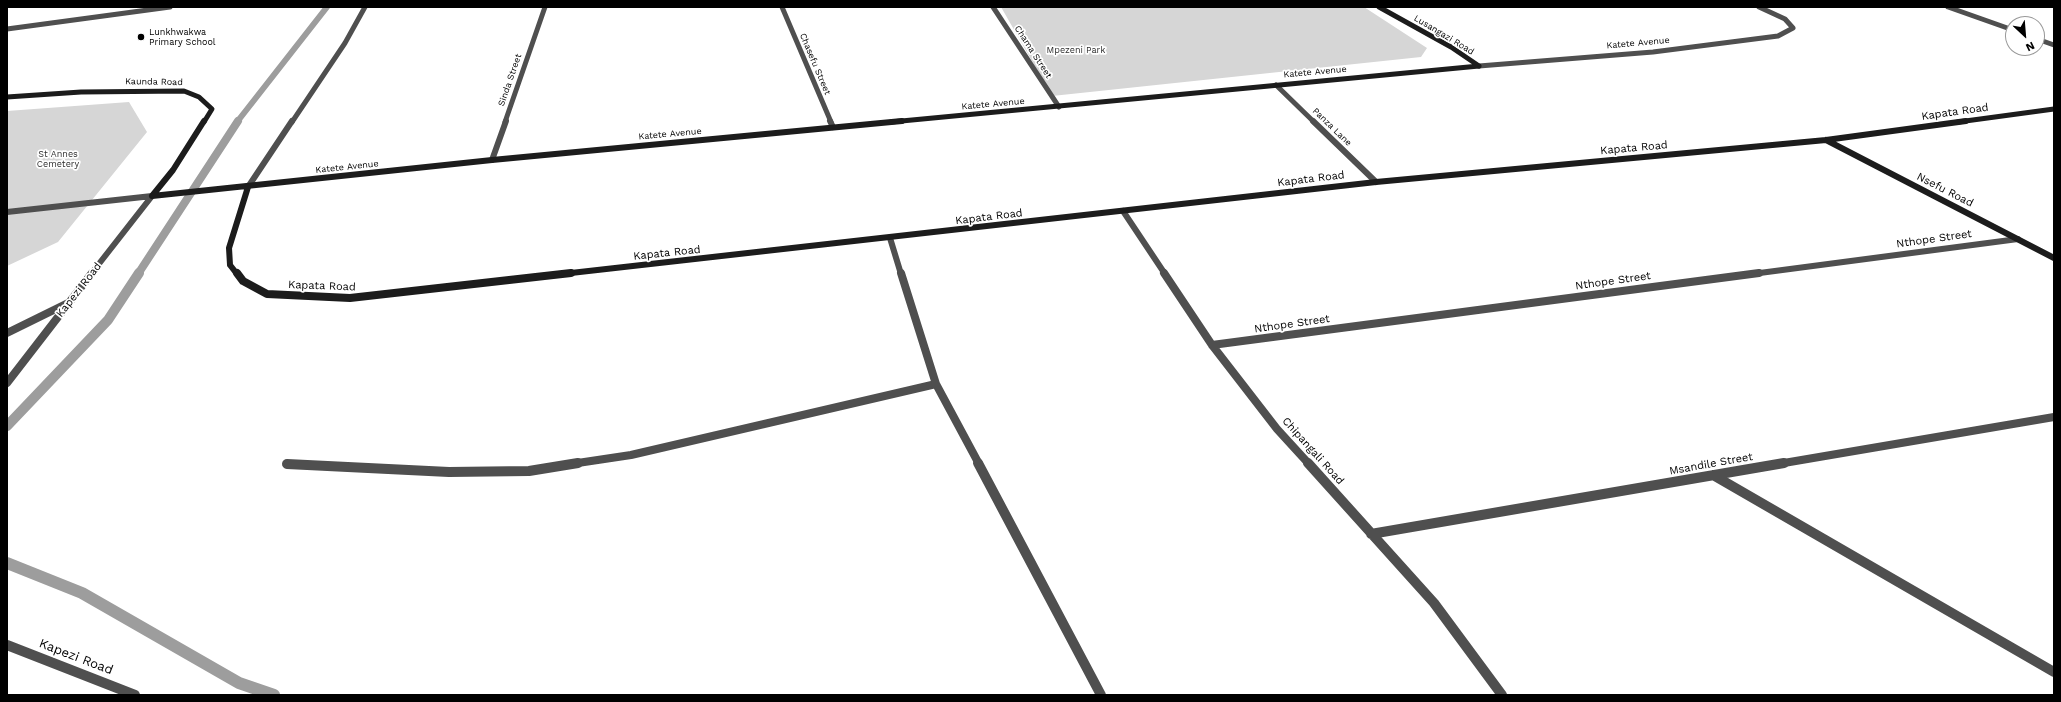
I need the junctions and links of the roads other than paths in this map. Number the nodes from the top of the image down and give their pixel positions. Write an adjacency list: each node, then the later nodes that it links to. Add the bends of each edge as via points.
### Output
1 (170, 7): 10 (street)
2 (365, 7): 20 (street, Kapata Road, via 345,43)
3 (545, 7): 18 (street, Sinda Street)
4 (782, 7): 16 (street, Chasefu Street)
5 (993, 7): 14 (street, Chama Street)
6 (1379, 7): 11 (street, Lusangazi Road, via 1451,47)
7 (1759, 7): 11 (street, Katete Avenue, via 1785,19 1793,28 1778,36 1661,51)
8 (1948, 7): 9 (street)
9 (2005, 27)
10 (7, 29)
11 (1479, 66): 12 (street, Katete Avenue)
12 (1276, 85): 14 (street, Katete Avenue); 19 (street, Panza Lane)
13 (7, 97): 21 (street, Kaunda Road, via 156,90 184,91 199,97 212,109 173,170)
14 (1059, 107): 16 (street, Katete Avenue)
15 (2054, 109): 17 (street, Kapata Road)
16 (833, 127): 18 (street, Katete Avenue)
17 (1826, 140): 19 (street, Kapata Road); 25 (street, Nsefu Road)
18 (492, 160): 20 (street, Katete Avenue)
19 (1376, 182): 22 (street, Kapata Road)
20 (248, 187): 21 (street, Katete Avenue); 24 (street, Kapata Road, via 229,248 230,265 243,281 266,294 350,298)
21 (152, 196): 23 (street); 27 (street, Kapezi Road)
22 (1123, 211): 24 (street, Kapata Road); 29 (street, Chipangali Road)
23 (7, 212)
24 (890, 238): 31 (street)
25 (2018, 239): 26 (street, Nsefu Road); 29 (street, Nthope Street)
26 (2054, 258)
27 (70, 301): 28 (street); 30 (street, Kapezi Road)
28 (7, 334)
29 (1212, 345): 35 (street, Chipangali Road, via 1276,429)
30 (7, 383)
31 (936, 384): 33 (street, via 632,455 529,471 449,472); 39 (street)
32 (2054, 417): 34 (street, Msandile Street)
33 (287, 464)
34 (1713, 476): 35 (street, Msandile Street); 37 (street)
35 (1371, 534): 40 (street, Chipangali Road, via 1434,603)
36 (7, 645): 38 (street, Kapezi Road)
37 (2054, 672)
38 (135, 695)
39 (1101, 695)
40 (1502, 695)

